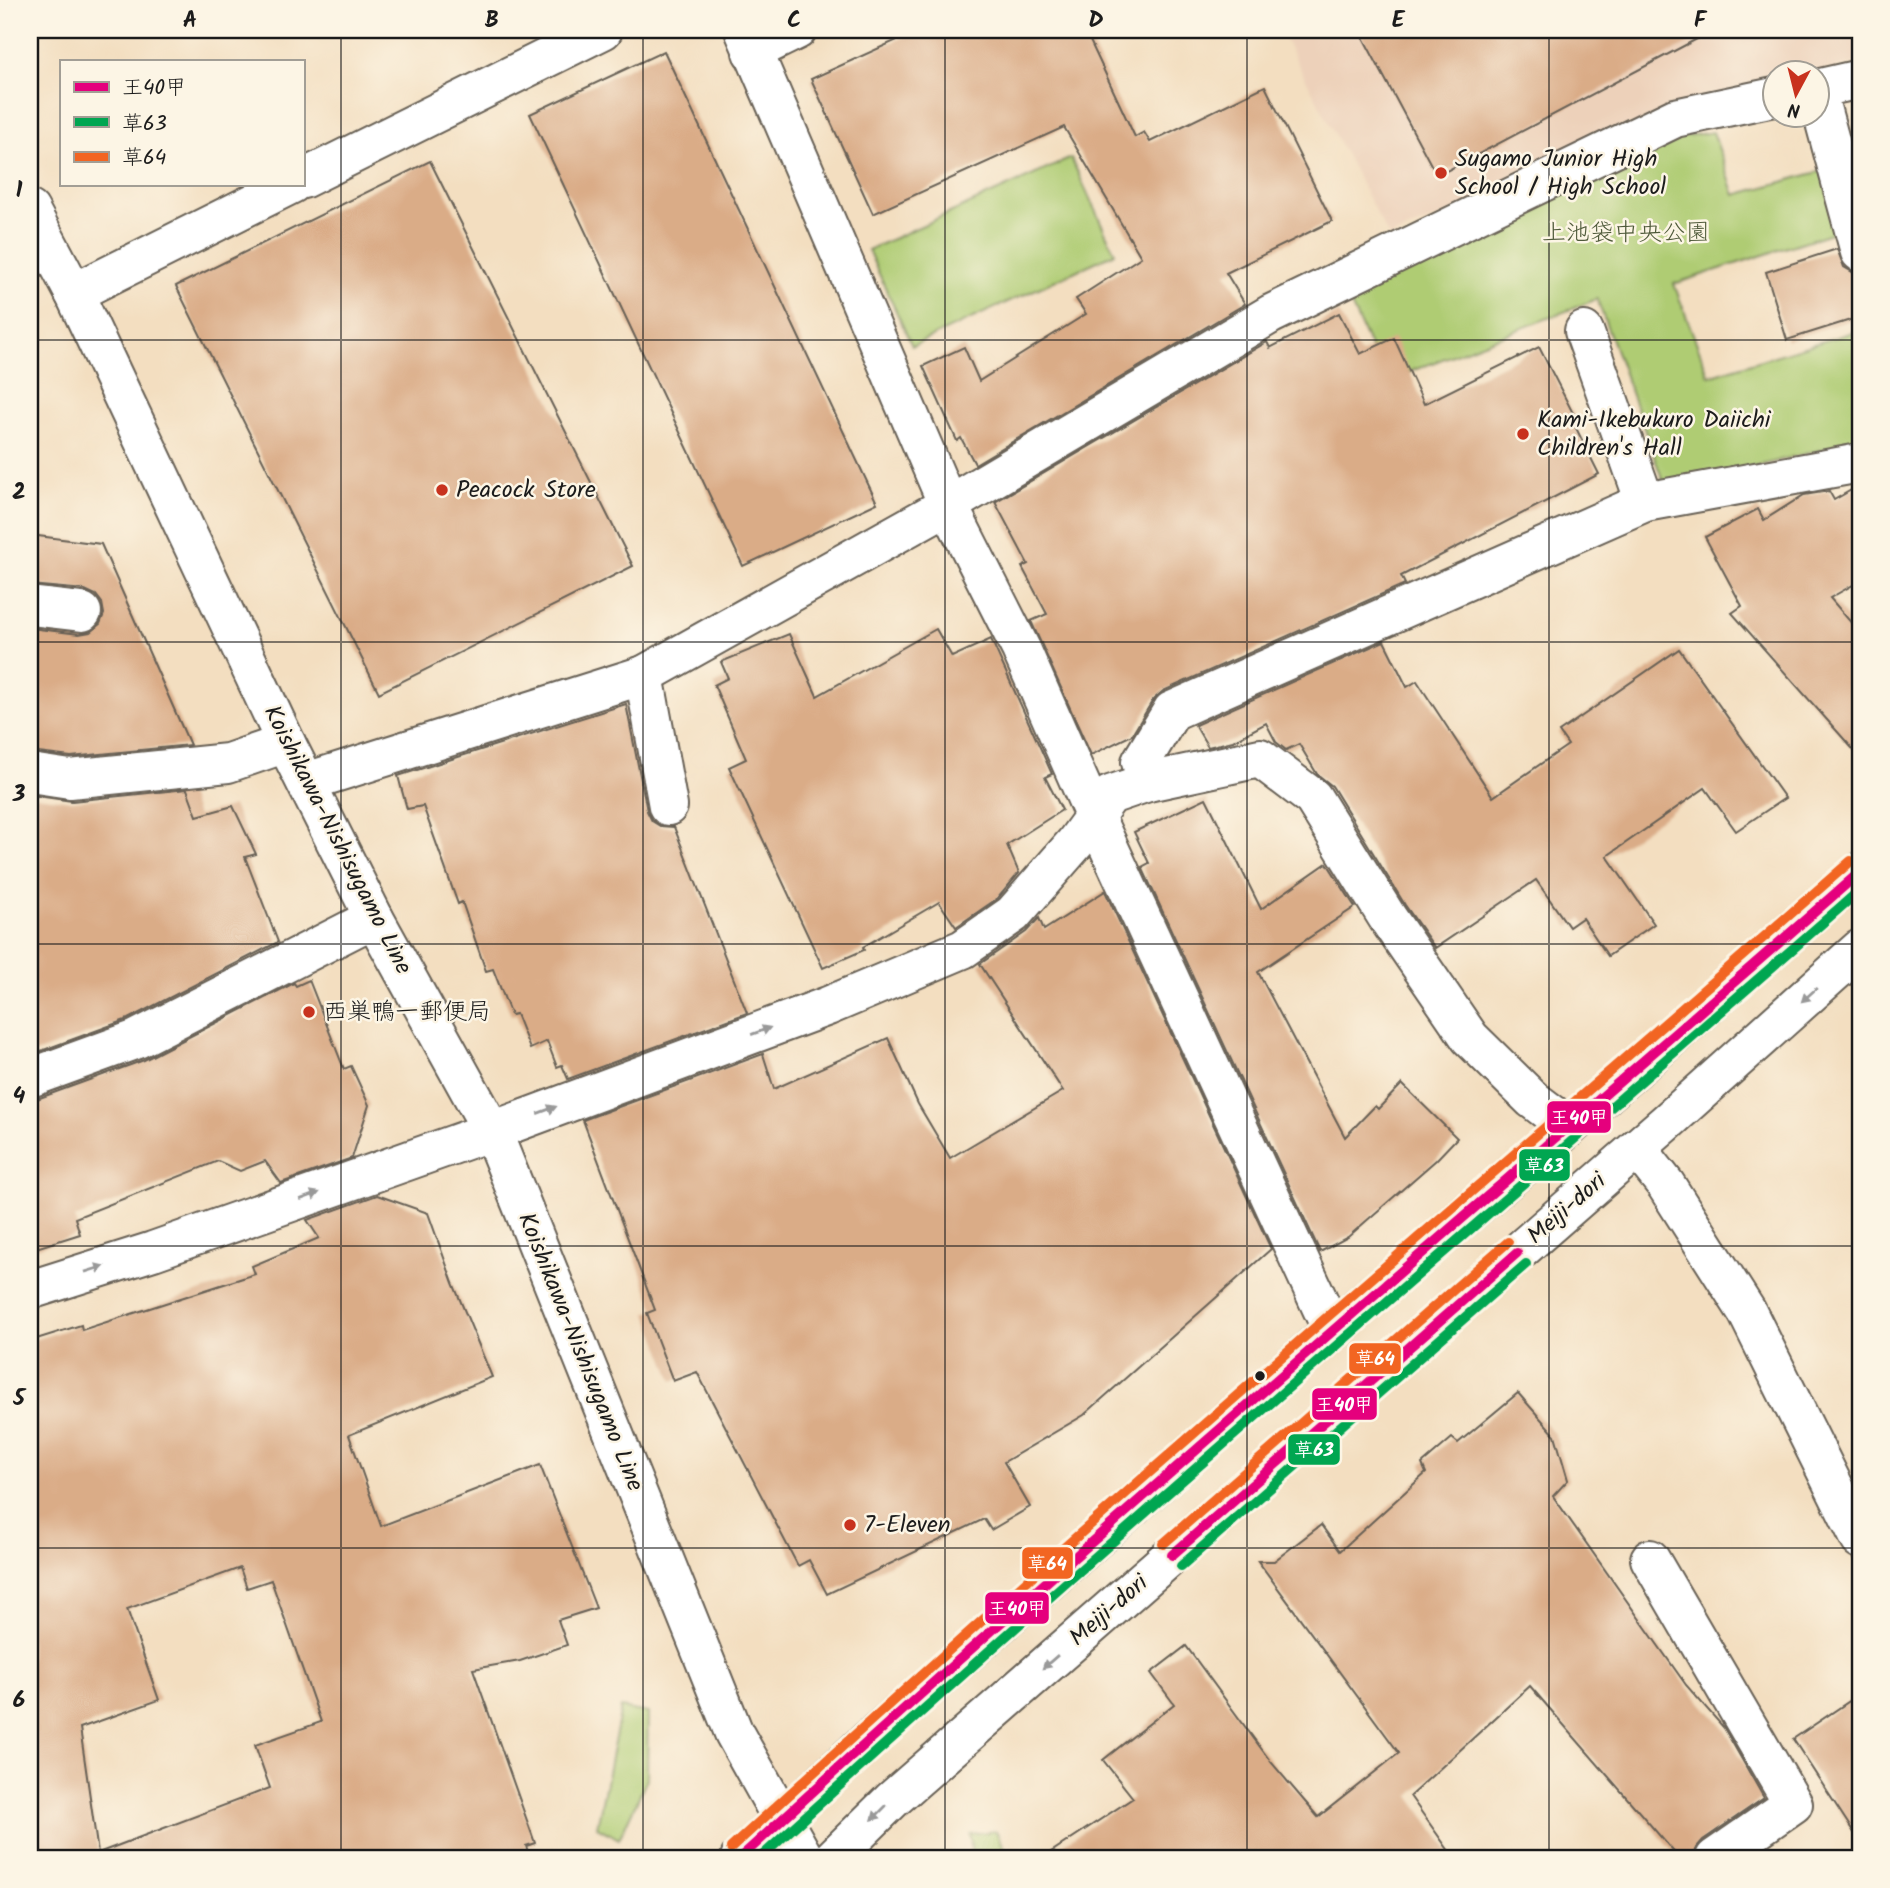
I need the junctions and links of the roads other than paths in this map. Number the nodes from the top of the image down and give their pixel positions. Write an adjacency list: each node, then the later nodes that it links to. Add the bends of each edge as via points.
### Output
1 (603, 30): 8 (street)
2 (797, 30): 3 (street)
3 (748, 41): 16 (street)
4 (1860, 79): 5 (street)
5 (1830, 86)
6 (1760, 100): 16 (street, via 1675,118 1271,314)
7 (1827, 130): 11 (street)
8 (304, 178)
9 (288, 186): 12 (street)
10 (30, 210): 12 (street, Koishikawa-Nishisugamo Line)
11 (1860, 252)
12 (74, 293): 20 (street, Koishikawa-Nishisugamo Line)
13 (1584, 331): 15 (street)
14 (1860, 463): 15 (street)
15 (1646, 502): 23 (street, via 1172,711 1141,762)
16 (948, 505): 19 (street); 25 (street, via 1021,649)
17 (30, 606): 18 (street)
18 (82, 612)
19 (644, 675): 22 (street); 24 (street)
20 (286, 743): 21 (street, via 228,762 70,779); 22 (street, Koishikawa-Nishisugamo Line)
21 (30, 773)
22 (306, 782): 27 (street, Koishikawa-Nishisugamo Line)
23 (1148, 782): 25 (street, via 1110,795); 30 (street, via 1260,758 1313,798 1470,1038 1531,1099)
24 (668, 806)
25 (1094, 815): 31 (street, one-way to 25, via 828,1006 963,949 1013,914); 34 (street)
26 (1860, 872): 30 (street)
27 (374, 918): 29 (street, via 137,1039); 31 (street, Koishikawa-Nishisugamo Line)
28 (1860, 949): 32 (street, Meiji-dori, one-way to 32)
29 (30, 1078)
30 (1569, 1127): 34 (street)
31 (492, 1131): 33 (street, one-way to 31); 37 (street, Koishikawa-Nishisugamo Line, via 734,1733)
32 (1637, 1148): 35 (street, via 1747,1312); 40 (street, Meiji-dori, one-way to 40, via 892,1800)
33 (30, 1290)
34 (1332, 1330): 37 (street)
35 (1860, 1539)
36 (1650, 1559): 41 (street, via 1793,1804)
37 (783, 1820): 38 (street); 39 (street, Koishikawa-Nishisugamo Line)
38 (740, 1858)
39 (804, 1858)
40 (833, 1858)
41 (1715, 1858)

